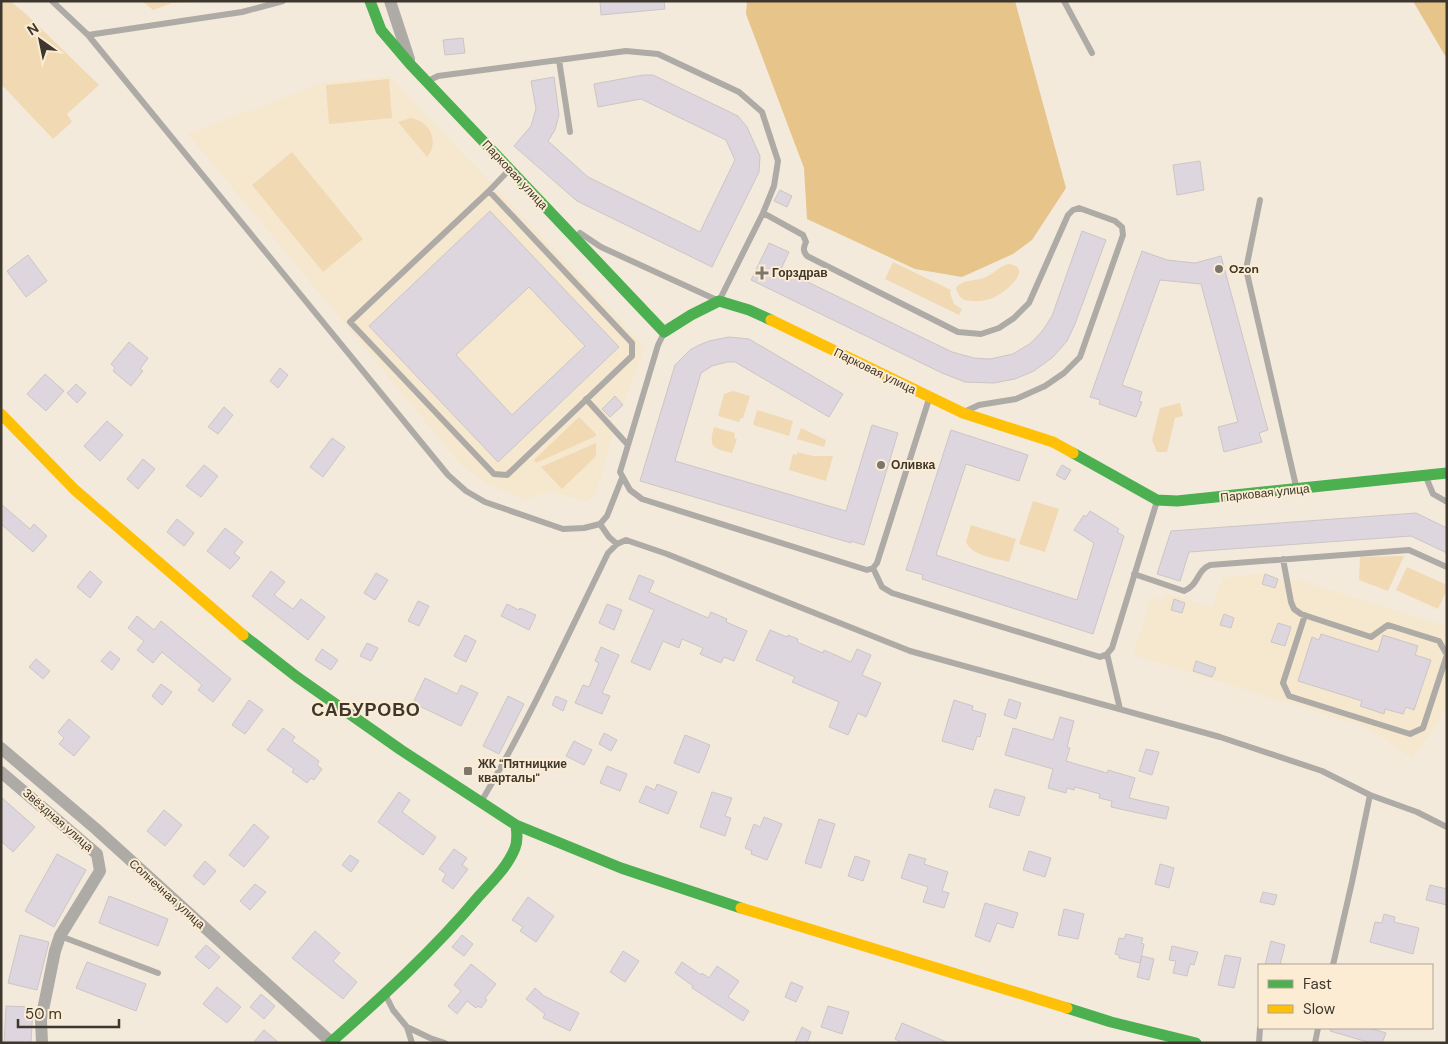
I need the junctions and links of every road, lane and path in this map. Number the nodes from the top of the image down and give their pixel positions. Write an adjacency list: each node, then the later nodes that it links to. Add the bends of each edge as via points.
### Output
1 (52, 1): 6 (lane)
2 (283, 1): 6 (lane, via 242,12)
3 (370, 1): 9 (street, Парковая улица, via 381,30)
4 (390, 1): 9 (street, Парковая улица)
5 (1064, 1): 7 (lane)
6 (88, 35): 30 (lane, via 448,475 486,502 563,529)
7 (1092, 53)
8 (559, 60): 10 (lane, via 438,76); 11 (lane); 15 (lane, via 626,51 658,54 740,92 762,112 778,161 774,186)
9 (410, 64): 10 (street, Парковая улица)
10 (427, 81): 12 (street, Парковая улица)
11 (570, 132)
12 (510, 169): 13 (lane); 16 (street, Парковая улица)
13 (489, 191): 20 (lane, via 632,343 632,356); 20 (lane, via 350,322 494,474 507,475)
14 (1260, 200): 27 (lane, via 1246,269)
15 (763, 213): 17 (lane); 21 (lane, via 803,235 806,242 804,252 808,256 958,332 981,334 999,328 1029,303 1073,210 1079,208 1115,221 1122,227 1124,236 1080,357 1045,386 1016,399 979,405)
16 (556, 217): 17 (lane, via 602,247); 18 (street, Парковая улица)
17 (719, 302): 18 (street); 19 (street, Парковая улица, via 749,310)
18 (664, 332): 23 (lane)
19 (929, 397): 21 (street, Парковая улица); 34 (lane)
20 (586, 399): 23 (lane)
21 (963, 413): 28 (street, Парковая улица, via 1053,442)
22 (1, 414): 42 (street, via 75,490 246,637 297,677)
23 (628, 445): 26 (lane, via 620,472)
24 (1447, 473): 25 (street, Парковая улица)
25 (1425, 476): 27 (street, Парковая улица); 29 (lane, via 1433,494)
26 (622, 478): 30 (lane, via 607,516); 34 (lane, via 642,499 867,570)
27 (1296, 490): 28 (street, Парковая улица)
28 (1157, 500): 35 (lane)
29 (1447, 502)
30 (600, 524): 31 (lane)
31 (617, 544): 38 (lane, via 626,540 667,554 910,652); 42 (lane, via 608,554 546,682)
32 (1283, 559): 33 (lane, via 1409,550); 35 (lane, via 1210,565 1201,572 1196,584 1184,591); 36 (lane, via 1291,602)
33 (1447, 567)
34 (873, 568): 37 (lane, via 882,587 892,593 1100,657)
35 (1134, 574): 37 (lane, via 1112,648)
36 (1305, 616): 36 (lane, via 1371,636 1388,625 1439,641 1447,655 1423,728 1410,734 1289,696 1283,683)
37 (1107, 654): 38 (lane)
38 (1120, 709): 41 (lane, via 1220,737 1322,771)
39 (1, 748): 52 (street, Солнечная улица, via 96,829)
40 (1, 772): 45 (street, Звёздная улица, via 97,854 100,871)
41 (1370, 794): 44 (lane, via 1417,812); 46 (lane)
42 (482, 802): 43 (street)
43 (516, 825): 48 (street, via 515,848 497,875 457,924); 56 (street, via 621,868 745,909 1110,1022)
44 (1447, 828)
45 (60, 936): 47 (lane); 53 (street, Звёздная улица, via 41,1020)
46 (1333, 964)
47 (158, 973)
48 (384, 994): 49 (lane); 52 (street)
49 (407, 1027): 54 (lane); 55 (lane)
50 (1260, 1029): 57 (lane)
51 (1318, 1029): 58 (lane)
52 (331, 1042)
53 (42, 1043)
54 (412, 1043)
55 (445, 1043)
56 (1196, 1043)
57 (1258, 1043)
58 (1315, 1043)

